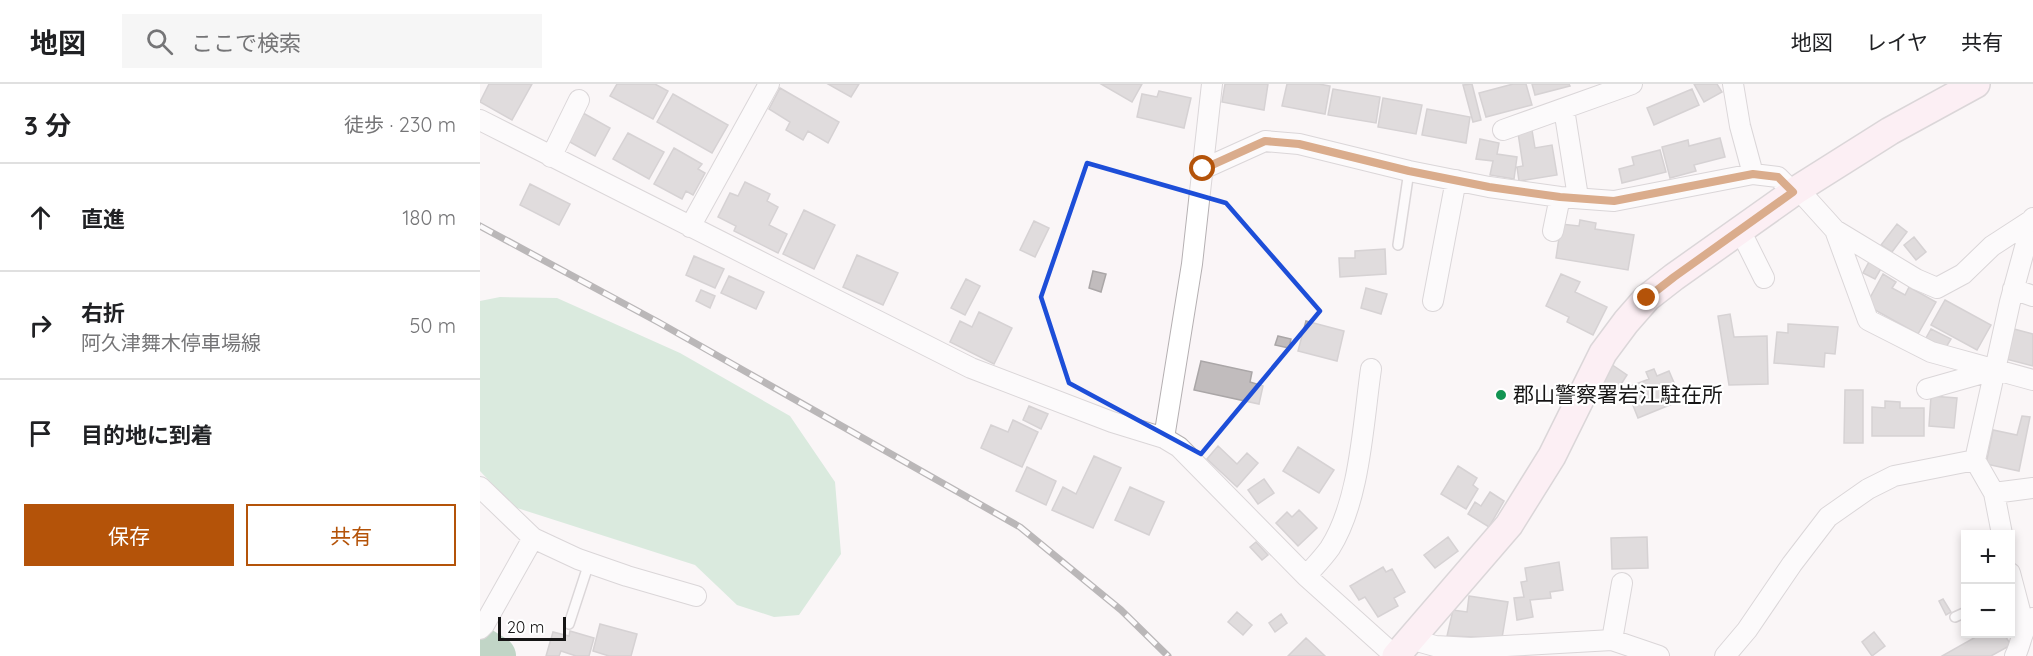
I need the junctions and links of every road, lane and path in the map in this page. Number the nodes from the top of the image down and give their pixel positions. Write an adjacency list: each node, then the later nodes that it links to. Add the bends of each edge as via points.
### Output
1 (769, 84): 18 (street)
2 (1212, 84): 11 (street)
3 (1632, 84): 7 (street)
4 (1733, 84): 13 (street)
5 (1976, 84): 15 (main road)
6 (579, 100): 10 (street)
7 (1564, 109): 9 (street); 16 (street)
8 (480, 120): 10 (street)
9 (1503, 130)
10 (550, 157): 18 (street)
11 (1203, 169): 12 (street, via 1265,141 1299,144); 31 (street)
12 (1409, 171): 14 (street); 22 (lane)
13 (1753, 174): 15 (street, via 1778,177); 16 (street, via 1614,201)
14 (1456, 180): 16 (street); 26 (street)
15 (1795, 190): 19 (main road); 20 (street)
16 (1569, 197): 21 (street)
17 (2033, 219): 20 (street, via 1992,246 1963,274 1937,288); 24 (street)
18 (690, 227): 31 (street, via 971,368)
19 (1740, 230): 23 (street); 49 (main road, via 1656,291 1626,322 1604,353 1552,456 1509,525)
20 (1835, 230): 28 (street, via 1868,320 1931,352)
21 (1553, 231)
22 (1398, 245)
23 (1764, 279)
24 (2013, 290): 25 (street); 28 (street)
25 (2033, 296)
26 (1433, 301)
27 (1371, 369): 39 (street, via 1347,511 1330,548)
28 (1994, 370): 29 (street); 30 (street); 32 (street)
29 (2033, 380)
30 (1927, 389)
31 (1164, 438): 39 (street, via 1179,447)
32 (1975, 459): 35 (street); 51 (street, via 1894,476 1828,517)
33 (480, 487): 37 (street)
34 (2033, 488): 35 (street)
35 (1994, 493): 36 (street)
36 (2001, 530)
37 (533, 538): 38 (street); 47 (street)
38 (589, 562): 42 (street); 46 (lane)
39 (1306, 576): 49 (street)
40 (1622, 584): 48 (street)
41 (2013, 584): 45 (street)
42 (696, 596)
43 (1961, 614): 44 (lane)
44 (1955, 617)
45 (2029, 621): 52 (street)
46 (569, 624)
47 (482, 627)
48 (1612, 640): 49 (street); 50 (street)
49 (1400, 650)
50 (1659, 656)
51 (1725, 656)
52 (2016, 656)

